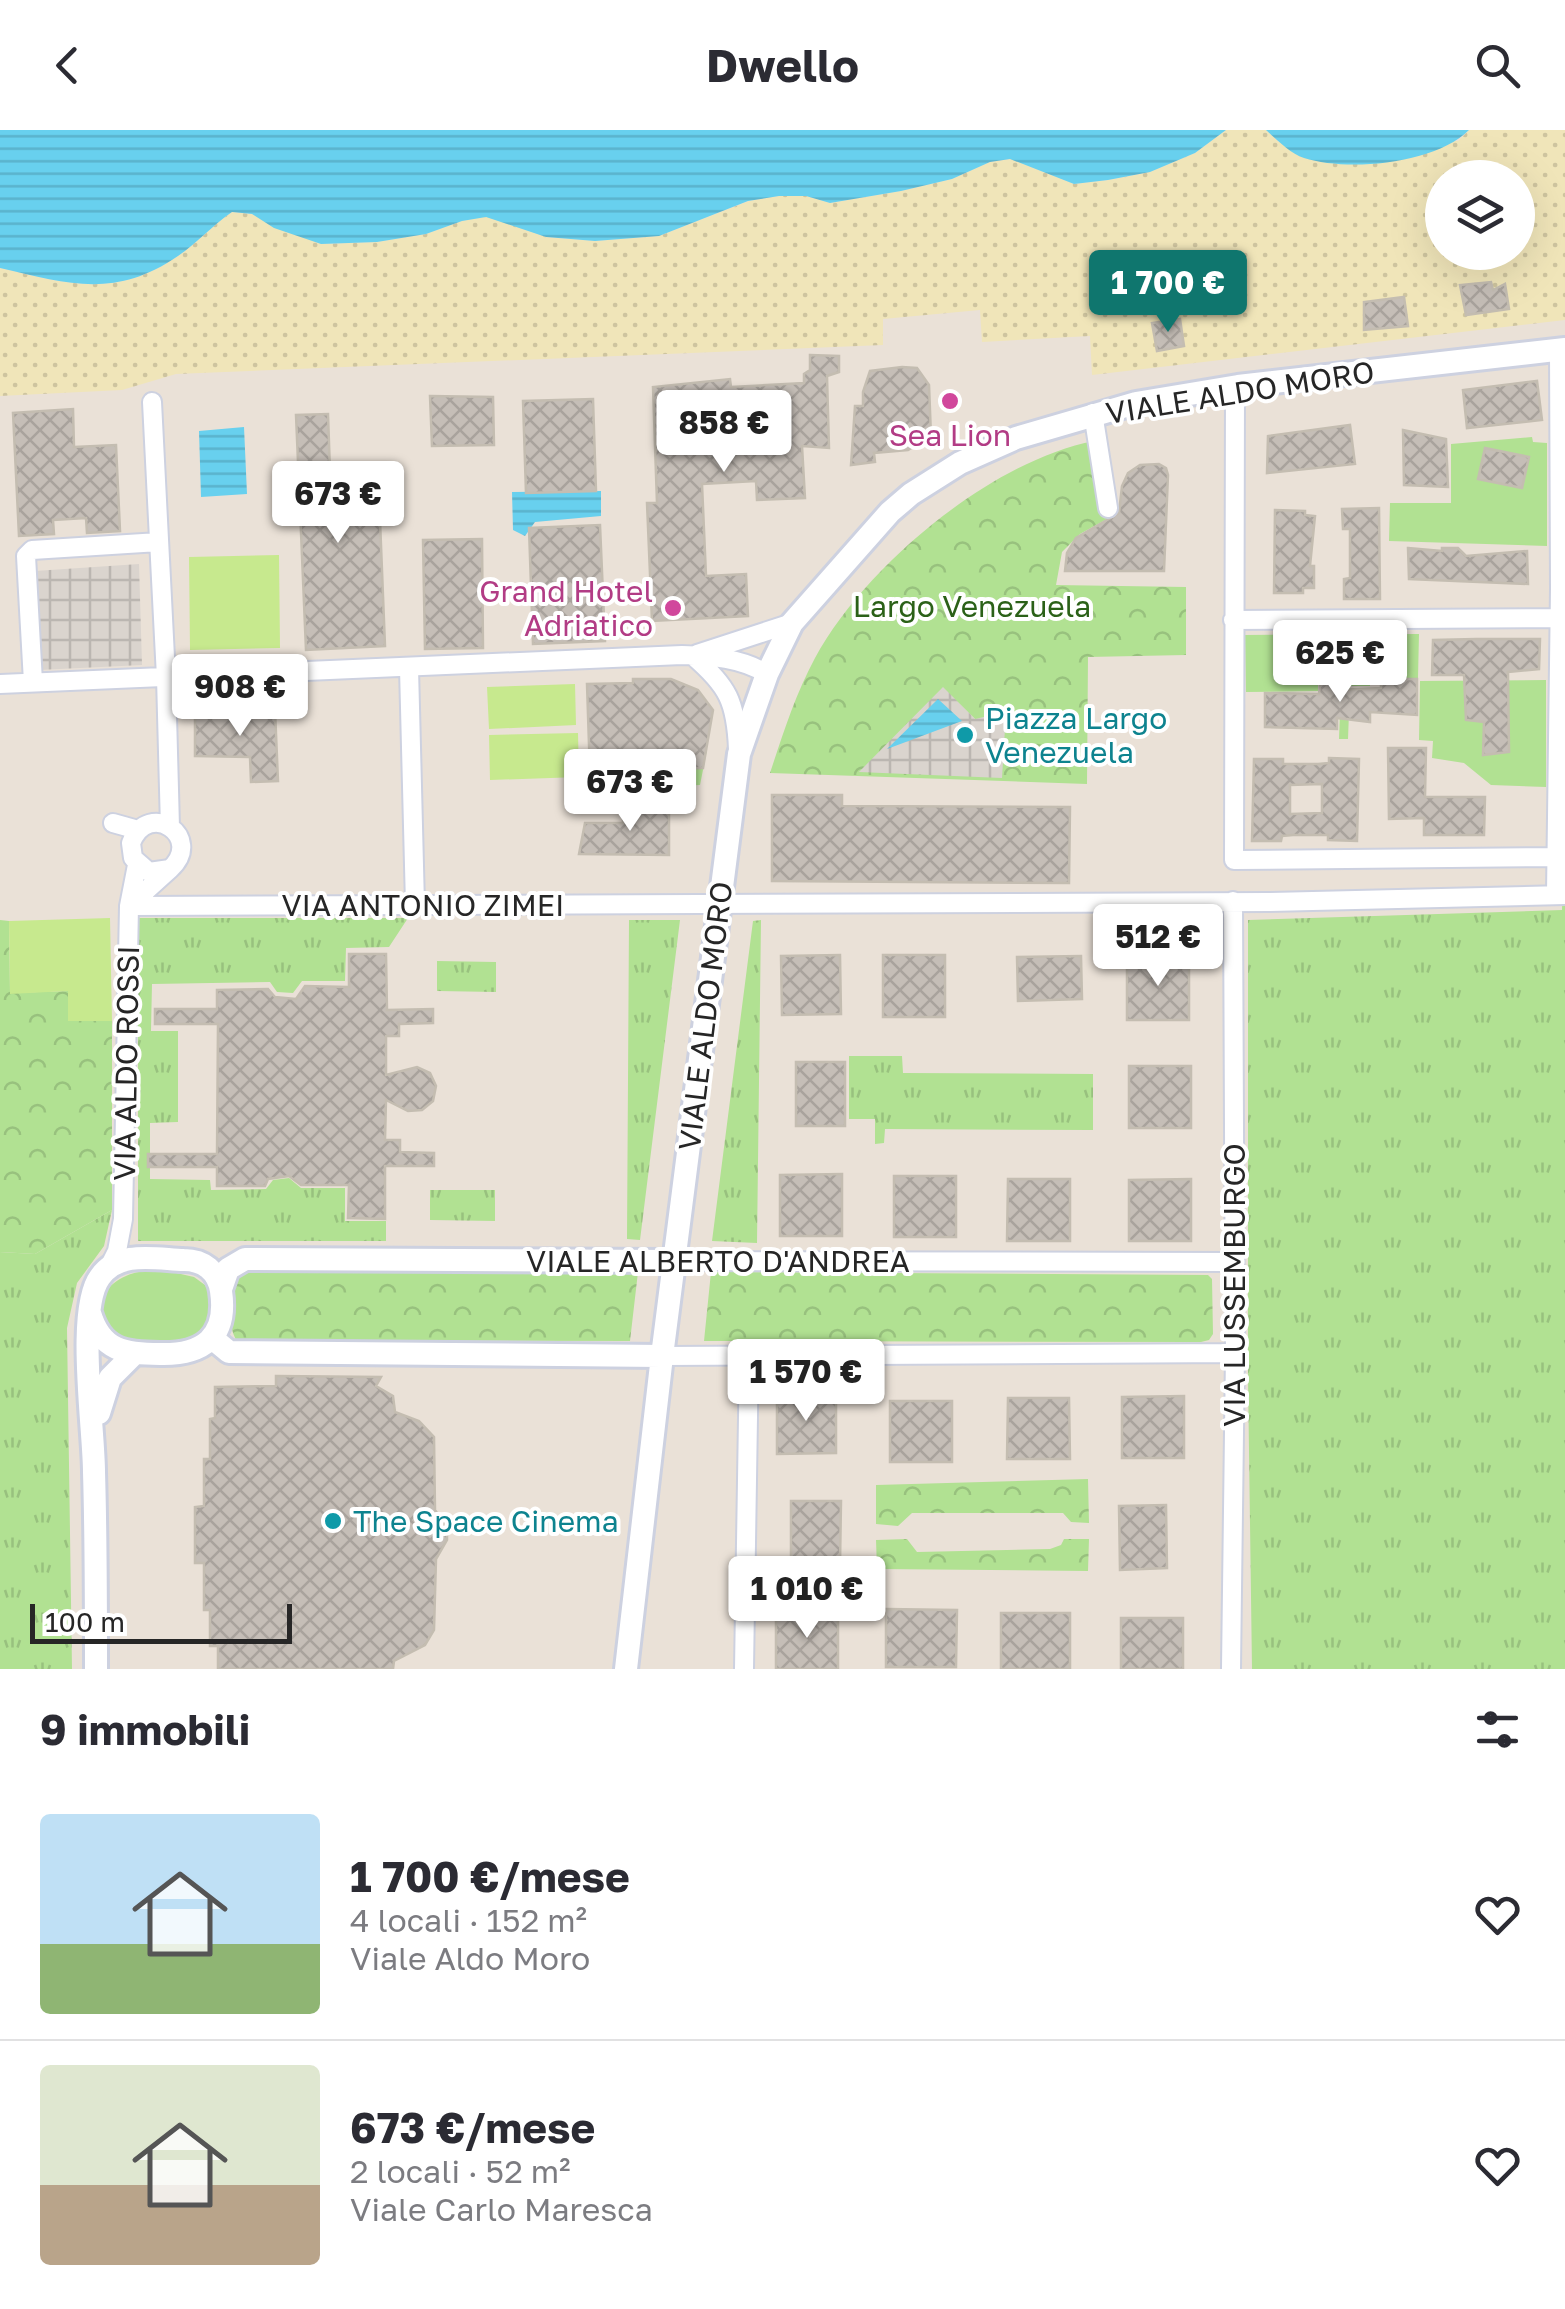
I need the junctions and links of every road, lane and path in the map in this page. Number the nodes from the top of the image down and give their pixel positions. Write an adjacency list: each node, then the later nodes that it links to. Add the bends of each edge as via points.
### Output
1 (1562, 349): 2 (street, VIALE ALDO MORO); 7 (street)
2 (1235, 386): 4 (street, VIALE ALDO MORO); 8 (street)
3 (152, 402): 6 (street)
4 (1093, 414): 5 (street); 9 (street, VIALE ALDO MORO, via 979,454 911,494 870,531)
5 (1108, 508)
6 (159, 542): 13 (street); 14 (street, via 32,550 26,556)
7 (1559, 618): 8 (street); 21 (street)
8 (1233, 620): 21 (street, via 1234,860)
9 (792, 623): 10 (street); 12 (street, VIALE ALDO MORO)
10 (692, 656): 11 (street); 12 (street); 16 (street, via 729,696)
11 (409, 668): 13 (street); 26 (street)
12 (767, 674): 16 (street, VIALE ALDO MORO)
13 (166, 676): 14 (street); 17 (street)
14 (33, 682): 15 (street)
15 (0, 684)
16 (739, 754): 27 (street, VIALE ALDO MORO)
17 (167, 779): 19 (street); 20 (street)
18 (113, 823): 20 (street)
19 (170, 827): 20 (street, via 158,822); 23 (street, via 181,848)
20 (142, 828): 22 (street, via 131,843)
21 (1556, 858): 24 (street)
22 (137, 864): 23 (street, via 149,872); 28 (street, VIA ALDO ROSSI)
23 (170, 869): 28 (street, VIA ALDO ROSSI)
24 (1560, 894): 25 (street, VIA ANTONIO ZIMEI)
25 (1233, 901): 27 (street, VIA ANTONIO ZIMEI); 32 (street, VIA LUSSEMBURGO)
26 (415, 905): 27 (street, VIA ANTONIO ZIMEI); 28 (street, VIA ANTONIO ZIMEI)
27 (718, 905): 31 (street, VIALE ALDO MORO)
28 (129, 906): 29 (street, VIA ALDO ROSSI)
29 (122, 1220): 30 (street, VIA ALDO ROSSI); 33 (street, VIA ALDO ROSSI)
30 (142, 1258): 33 (street); 34 (street, via 199,1262)
31 (674, 1261): 32 (street, VIALE ALBERTO D'ANDREA); 34 (street, VIALE ALBERTO D'ANDREA, via 244,1259 228,1269); 40 (street, VIALE ALDO MORO)
32 (1234, 1262): 39 (street, VIA LUSSEMBURGO)
33 (110, 1267): 35 (street, via 94,1286)
34 (221, 1290): 36 (street)
35 (90, 1313): 37 (street, via 104,1340); 41 (street)
36 (212, 1338): 37 (street, via 180,1354); 40 (street, via 229,1352)
37 (134, 1354): 41 (street, via 110,1378)
38 (749, 1354): 39 (street); 40 (street); 44 (street)
39 (1235, 1354): 45 (street, VIA LUSSEMBURGO)
40 (662, 1356): 43 (street, VIALE ALDO MORO)
41 (93, 1436): 42 (street)
42 (96, 1669)
43 (626, 1669)
44 (744, 1669)
45 (1231, 1669)

